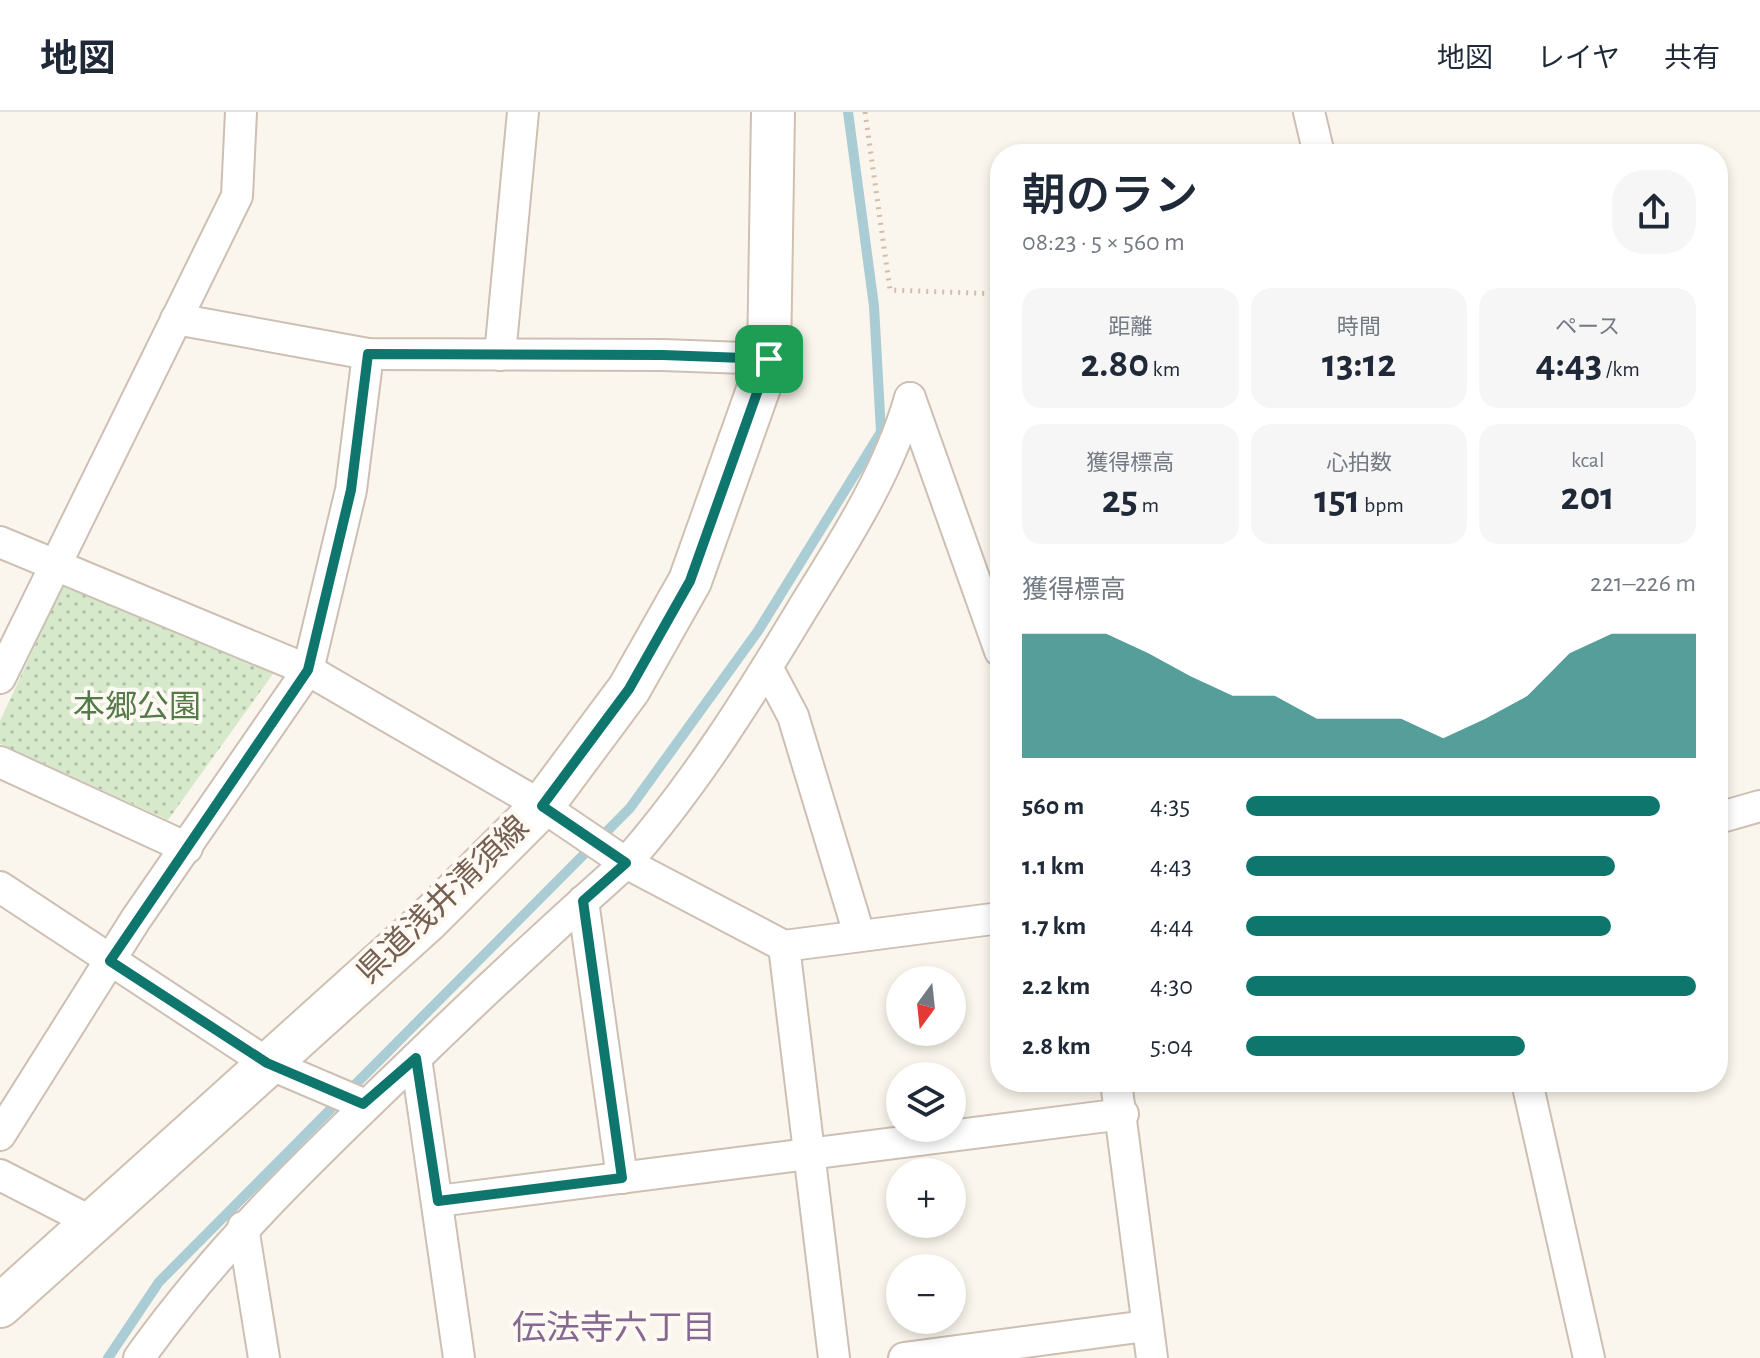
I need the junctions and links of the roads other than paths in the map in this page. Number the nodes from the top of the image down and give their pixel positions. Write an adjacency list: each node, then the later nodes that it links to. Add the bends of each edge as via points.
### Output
1 (241, 112): 6 (street, via 237,196)
2 (523, 112): 8 (street)
3 (773, 112): 9 (main road, 県道浅井清須線)
4 (1309, 112): 5 (street)
5 (1317, 144)
6 (176, 319): 7 (street); 11 (street)
7 (368, 354): 8 (street); 14 (street, via 351,490)
8 (500, 355): 9 (street)
9 (769, 359): 17 (main road, 県道浅井清須線, via 690,581 629,689)
10 (0, 542): 11 (street)
11 (54, 566): 14 (street); 15 (street)
12 (990, 623): 13 (street, via 910,398 886,466)
13 (767, 667): 21 (street, via 657,828); 25 (street, via 793,716)
14 (308, 670): 17 (street); 20 (street)
15 (0, 678)
16 (0, 762): 20 (street)
17 (542, 806): 21 (street); 29 (main road, 県道浅井清須線, via 427,921)
18 (1760, 806): 19 (street)
19 (1728, 815)
20 (187, 848): 27 (street)
21 (620, 859): 23 (street); 26 (street)
22 (0, 887): 27 (street)
23 (583, 901): 28 (street); 37 (street)
24 (990, 919): 25 (street)
25 (859, 934): 26 (street)
26 (784, 946): 35 (street)
27 (110, 961): 29 (street); 34 (street)
28 (416, 1058): 32 (street); 38 (street)
29 (267, 1063): 32 (street); 39 (main road, 県道浅井清須線)
30 (1118, 1092): 33 (street)
31 (1529, 1092): 49 (street)
32 (359, 1102): 40 (street)
33 (1123, 1114): 35 (street); 42 (street)
34 (0, 1135)
35 (810, 1154): 37 (street); 46 (street)
36 (0, 1175): 39 (street)
37 (622, 1178): 38 (street)
38 (438, 1201): 45 (street)
39 (92, 1222): 41 (main road, 県道浅井清須線)
40 (243, 1227): 43 (street); 44 (street)
41 (0, 1306)
42 (1146, 1326): 47 (street); 48 (street)
43 (139, 1358)
44 (264, 1358)
45 (459, 1358)
46 (834, 1358)
47 (904, 1358)
48 (1152, 1358)
49 (1589, 1358)

